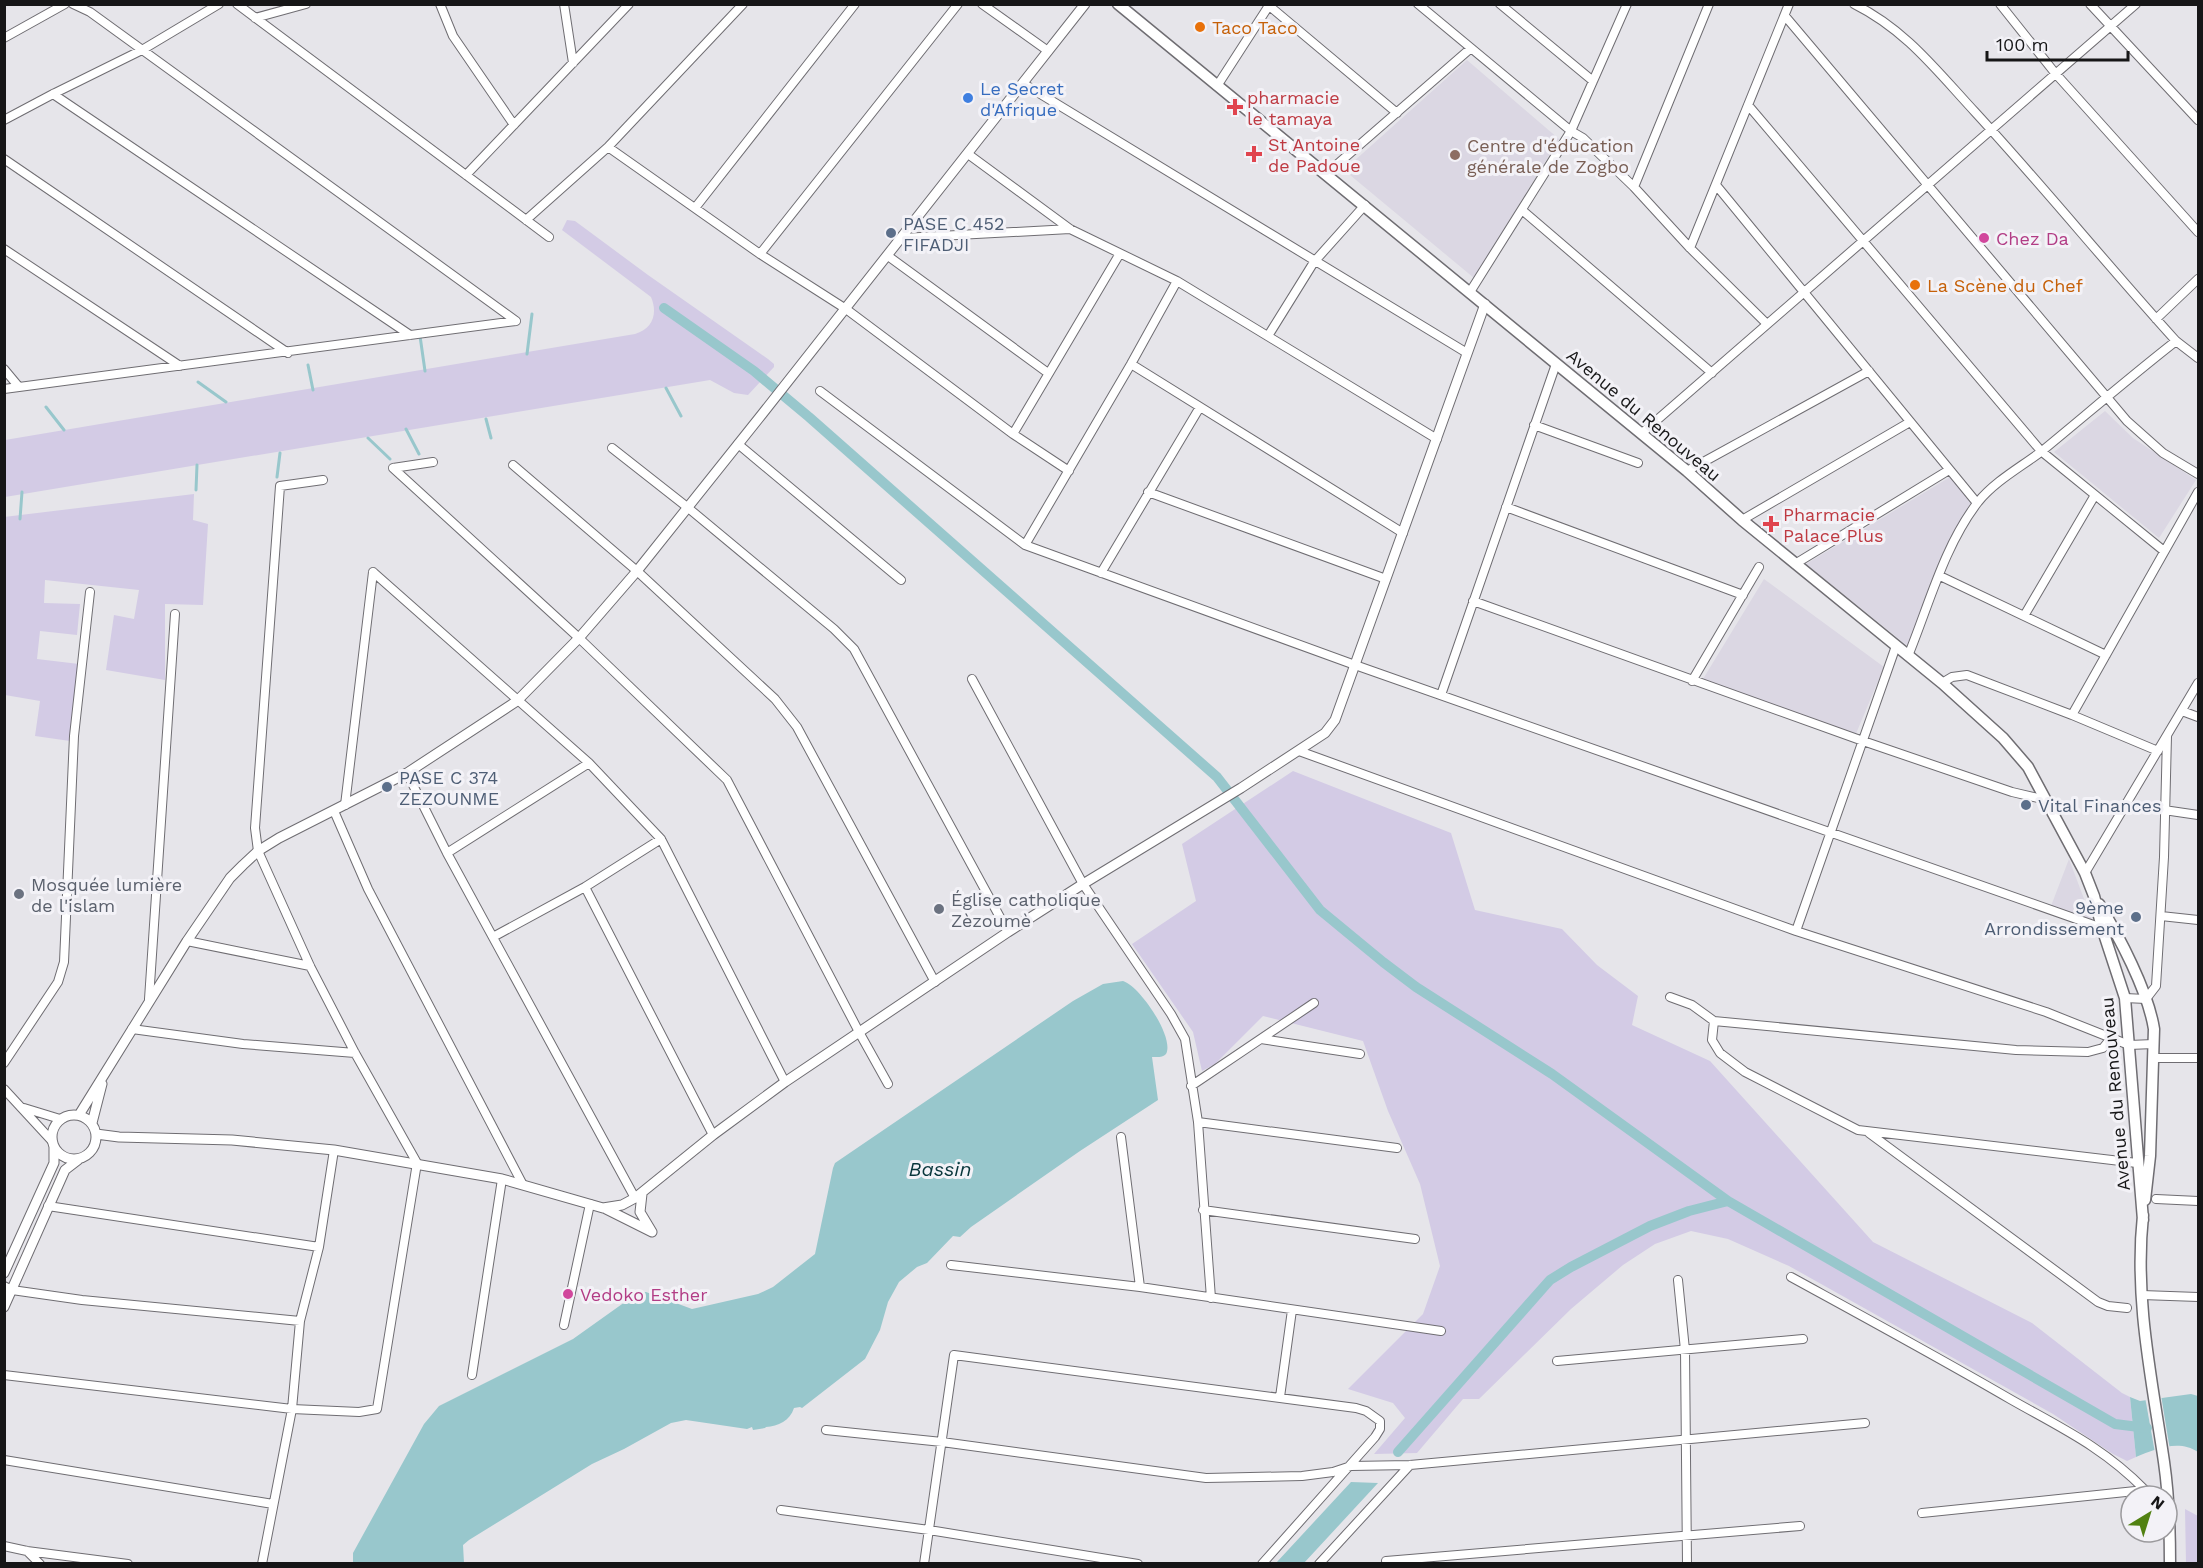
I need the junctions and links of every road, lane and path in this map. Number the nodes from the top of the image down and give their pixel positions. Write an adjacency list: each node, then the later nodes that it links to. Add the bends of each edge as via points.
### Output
1 (65, 4): 28 (street)
2 (73, 4): 30 (street)
3 (219, 4): 30 (street)
4 (237, 4): 26 (street)
5 (306, 4): 26 (street)
6 (440, 4): 42 (street, via 453,36)
7 (564, 4): 32 (street)
8 (629, 4): 32 (street)
9 (743, 4): 45 (street)
10 (855, 4): 54 (street)
11 (958, 4): 64 (street)
12 (982, 4): 31 (street)
13 (1085, 4): 31 (street)
14 (1118, 4): 36 (main road, Avenue du Renouveau)
15 (1418, 4): 29 (street)
16 (1500, 4): 34 (street)
17 (1709, 4): 52 (street)
18 (1789, 4): 25 (street)
19 (1854, 4): 44 (street, via 1899,31)
20 (2000, 4): 33 (street)
21 (2090, 4): 27 (street)
22 (2136, 4): 27 (street)
23 (1268, 5): 36 (street); 39 (street)
24 (1624, 6): 34 (street)
25 (1785, 16): 38 (street); 51 (street)
26 (255, 18): 49 (street)
27 (2110, 26): 33 (street); 41 (street)
28 (4, 38)
29 (1471, 48): 39 (street); 43 (street)
30 (142, 50): 37 (street); 76 (street, via 516,321)
31 (1048, 51): 35 (street)
32 (573, 63): 42 (street)
33 (2055, 74): 44 (street); 58 (street)
34 (1593, 81): 43 (street)
35 (1024, 84): 46 (street); 67 (street)
36 (1217, 86): 48 (main road, Avenue du Renouveau)
37 (53, 94): 40 (street); 76 (street)
38 (1748, 105): 50 (street); 61 (street)
39 (1397, 112): 48 (street)
40 (4, 120)
41 (2199, 120)
42 (514, 125): 49 (street)
43 (1571, 130): 52 (street); 55 (street)
44 (1991, 130): 51 (street); 74 (street)
45 (608, 147): 54 (street); 56 (street)
46 (968, 154): 57 (street); 60 (street)
47 (4, 159): 79 (street)
48 (1326, 174): 53 (main road, Avenue du Renouveau)
49 (466, 175): 56 (street)
50 (1716, 184): 62 (street); 70 (street)
51 (1928, 185): 61 (street); 92 (street)
52 (1634, 187): 62 (street)
53 (1365, 205): 67 (street); 71 (main road, Avenue du Renouveau)
54 (695, 208): 64 (street)
55 (1521, 210): 71 (street); 88 (street)
56 (526, 220): 59 (street)
57 (1070, 229): 60 (street); 65 (street)
58 (2199, 232)
59 (549, 237)
60 (902, 238): 66 (street)
61 (1863, 241): 70 (street); 101 (street)
62 (1690, 248): 75 (street)
63 (4, 249): 84 (street)
64 (760, 254): 73 (street)
65 (1119, 255): 69 (street); 87 (street)
66 (888, 256): 73 (street); 87 (street)
67 (1314, 262): 77 (street); 80 (street)
68 (2199, 279): 74 (street)
69 (1178, 281): 77 (street); 82 (street)
70 (1806, 291): 75 (street); 86 (street)
71 (1470, 292): 72 (main road, Avenue du Renouveau)
72 (1485, 304): 80 (street); 83 (main road, Avenue du Renouveau)
73 (846, 309): 97 (street); 99 (street)
74 (2156, 319): 78 (street)
75 (1767, 324): 88 (street)
76 (410, 335): 79 (street)
77 (1268, 336): 98 (street)
78 (2176, 341): 81 (street); 92 (street)
79 (288, 353): 84 (street)
80 (1467, 353): 98 (street)
81 (2199, 358)
82 (1131, 364): 93 (street); 106 (street)
83 (1556, 364): 95 (street); 96 (main road, Avenue du Renouveau)
84 (180, 366): 89 (street)
85 (4, 369): 89 (street)
86 (1869, 371): 94 (street); 107 (street)
87 (1048, 373): 97 (street)
88 (1712, 373): 96 (street)
89 (19, 387): 90 (street)
90 (4, 389)
91 (820, 391): 118 (street)
92 (2106, 396): 101 (street); 108 (street, via 2149,442)
93 (1200, 406): 110 (street); 117 (street)
94 (1910, 422): 105 (street); 116 (street)
95 (1534, 425): 103 (street); 115 (street)
96 (1642, 433): 107 (main road, Avenue du Renouveau)
97 (1013, 434): 106 (street)
98 (1437, 439): 117 (street)
99 (738, 444): 114 (street); 126 (street)
100 (612, 448): 114 (street)
101 (2041, 451): 112 (street); 113 (street)
102 (433, 462): 132 (street, via 393,468)
103 (1638, 463)
104 (513, 465): 122 (street)
105 (1949, 470): 113 (street); 120 (street)
106 (1069, 471): 118 (street)
107 (1688, 471): 116 (main road, Avenue du Renouveau)
108 (2199, 474)
109 (323, 480): 159 (street, via 280,486 255,828)
110 (1148, 492): 123 (street); 125 (street)
111 (2199, 492): 119 (street)
112 (2095, 495): 119 (street); 131 (street)
113 (1977, 503): 124 (street, via 1955,538)
114 (687, 507): 122 (street); 169 (street, via 854,649)
115 (1506, 507): 128 (street); 129 (street)
116 (1742, 520): 120 (main road, Avenue du Renouveau)
117 (1403, 532): 125 (street)
118 (1025, 545): 123 (street)
119 (2164, 551): 134 (street)
120 (1795, 564): 133 (main road, Avenue du Renouveau)
121 (1759, 567): 128 (street)
122 (636, 571): 132 (street); 173 (street, via 775,699 798,727)
123 (1101, 573): 136 (street)
124 (1940, 576): 131 (street); 135 (street)
125 (1386, 579): 136 (street)
126 (901, 580)
127 (90, 592): 190 (street, via 74,736 64,962 58,982)
128 (1743, 595): 138 (street)
129 (1473, 601): 138 (street); 141 (street)
130 (176, 614): 176 (street)
131 (2024, 616): 134 (street)
132 (579, 638): 142 (street); 181 (street, via 727,780)
133 (1896, 646): 135 (main road, Avenue du Renouveau); 147 (street)
134 (2106, 655): 144 (street)
135 (1908, 656): 139 (main road, Avenue du Renouveau)
136 (1355, 665): 141 (street); 148 (street, via 1335,720)
137 (972, 678): 162 (street)
138 (1692, 681): 147 (street)
139 (1942, 683): 144 (street, via 1967,675); 152 (main road, Avenue du Renouveau, via 2016,752)
140 (2199, 683): 143 (street)
141 (1441, 695): 157 (street)
142 (517, 702): 150 (street); 151 (street); 153 (street, via 373,572)
143 (2182, 711): 145 (street); 146 (street)
144 (2072, 715): 149 (street)
145 (2199, 717)
146 (2167, 736): 149 (street); 154 (street)
147 (1863, 741): 152 (street); 157 (street)
148 (1299, 751): 162 (street); 168 (street)
149 (2158, 751): 161 (street)
150 (589, 762): 158 (street); 160 (street)
151 (407, 773): 153 (street); 160 (street)
152 (2047, 801): 161 (main road, Avenue du Renouveau)
153 (345, 805): 155 (street)
154 (2164, 810): 156 (street); 165 (street)
155 (334, 811): 159 (street); 212 (street, via 368,889)
156 (2199, 815)
157 (1831, 832): 167 (street); 168 (street)
158 (661, 839): 163 (street); 192 (street)
159 (258, 851): 171 (street, via 230,878); 172 (street)
160 (447, 853): 170 (street)
161 (2085, 873): 164 (main road, Avenue du Renouveau)
162 (1083, 884): 169 (street); 194 (street, via 1185,1039)
163 (585, 887): 170 (street); 202 (street)
164 (2094, 896): 167 (main road, Avenue du Renouveau); 177 (main road, Avenue du Renouveau, via 2120,940)
165 (2161, 916): 166 (street); 177 (street, via 2156,986)
166 (2199, 920)
167 (2102, 928): 175 (main road, Avenue du Renouveau)
168 (1796, 931): 182 (street, via 2046,1012)
169 (1008, 932): 173 (street)
170 (493, 937): 213 (street)
171 (187, 941): 172 (street); 176 (street)
172 (310, 966): 186 (street)
173 (935, 982): 181 (street)
174 (1670, 997): 179 (street, via 1692,1005)
175 (2125, 998): 177 (street); 185 (main road, Avenue du Renouveau)
176 (150, 999): 180 (street)
177 (2146, 999): 184 (main road, Avenue du Renouveau)
178 (1314, 1003): 183 (street)
179 (1714, 1021): 182 (street, via 2016,1050 2088,1052 2103,1048); 201 (street, via 1712,1040 1720,1053 1745,1072 1849,1127)
180 (132, 1029): 186 (street, via 243,1044); 191 (street)
181 (859, 1032): 192 (street); 193 (street)
182 (2111, 1038): 185 (street)
183 (1261, 1039): 187 (street); 194 (street)
184 (2154, 1044): 185 (street); 188 (main road, Avenue du Renouveau)
185 (2129, 1045): 210 (main road, Avenue du Renouveau)
186 (355, 1053): 209 (street)
187 (1359, 1054)
188 (2153, 1058): 189 (street); 220 (main road, Avenue du Renouveau, via 2150,1156)
189 (2199, 1058)
190 (4, 1063)
191 (104, 1076): 197 (street); 200 (street)
192 (785, 1082): 202 (street)
193 (888, 1083)
194 (1191, 1086): 199 (street)
195 (4, 1089): 196 (street)
196 (22, 1108): 198 (street); 205 (street)
197 (79, 1115): 198 (street); 200 (street)
198 (60, 1119): 205 (street, via 53,1129)
199 (1197, 1122): 206 (street); 219 (street)
200 (92, 1123): 204 (street)
201 (1868, 1132): 210 (street); 233 (street, via 2097,1302)
202 (713, 1136): 213 (street)
203 (1121, 1137): 227 (street)
204 (96, 1138): 207 (street, via 232,1140); 208 (street, via 91,1152)
205 (53, 1144): 208 (street, via 65,1157); 224 (street, via 54,1164)
206 (1397, 1148)
207 (334, 1150): 209 (street); 222 (street)
208 (78, 1160): 217 (street, via 65,1170)
209 (417, 1163): 211 (street); 244 (street, via 377,1409)
210 (2137, 1163): 220 (main road, Avenue du Renouveau)
211 (502, 1179): 212 (street); 242 (street)
212 (522, 1183): 216 (street)
213 (639, 1196): 218 (street, via 622,1205); 218 (street, via 640,1212 652,1232)
214 (2156, 1199): 215 (street)
215 (2199, 1201)
216 (590, 1204): 218 (street); 236 (street)
217 (48, 1206): 222 (street); 228 (street)
218 (603, 1208)
219 (1203, 1210): 221 (street); 231 (street)
220 (2143, 1220): 229 (main road, Avenue du Renouveau)
221 (1415, 1239)
222 (319, 1247): 235 (street)
223 (951, 1265): 227 (street)
224 (4, 1273)
225 (1791, 1277): 254 (street, via 2081,1438 2145,1490)
226 (1678, 1280): 239 (street)
227 (1140, 1287): 231 (street)
228 (8, 1288): 232 (street); 235 (street, via 82,1300)
229 (2142, 1295): 230 (street); 269 (main road, Avenue du Renouveau, via 2145,1348 2164,1464)
230 (2199, 1297)
231 (1212, 1298): 234 (street)
232 (4, 1307)
233 (2127, 1308)
234 (1292, 1310): 237 (street); 243 (street)
235 (300, 1321): 244 (street)
236 (564, 1324)
237 (1441, 1331)
238 (1803, 1339): 239 (street)
239 (1685, 1350): 240 (street); 247 (street)
240 (1557, 1361)
241 (4, 1375): 244 (street)
242 (472, 1375)
243 (1280, 1397): 248 (street, via 954,1355); 251 (street, via 1356,1408 1375,1416 1380,1429)
244 (292, 1409): 252 (street)
245 (1865, 1423): 247 (street)
246 (826, 1430): 248 (street)
247 (1686, 1440): 250 (street); 257 (street)
248 (942, 1442): 251 (street, via 1206,1478 1302,1476); 256 (street)
249 (5, 1460): 252 (street)
250 (1410, 1465): 251 (street); 267 (street)
251 (1351, 1466): 266 (street)
252 (273, 1504): 263 (street)
253 (781, 1510): 256 (street)
254 (1922, 1513)
255 (1800, 1526): 257 (street)
256 (929, 1530): 264 (street); 265 (street)
257 (1687, 1536): 260 (street); 268 (street)
258 (4, 1546): 259 (street)
259 (27, 1551): 261 (street); 262 (street)
260 (1386, 1561)
261 (40, 1563)
262 (128, 1563)
263 (262, 1563)
264 (924, 1563)
265 (1138, 1563)
266 (1262, 1563)
267 (1319, 1563)
268 (1687, 1563)
269 (2170, 1563)

